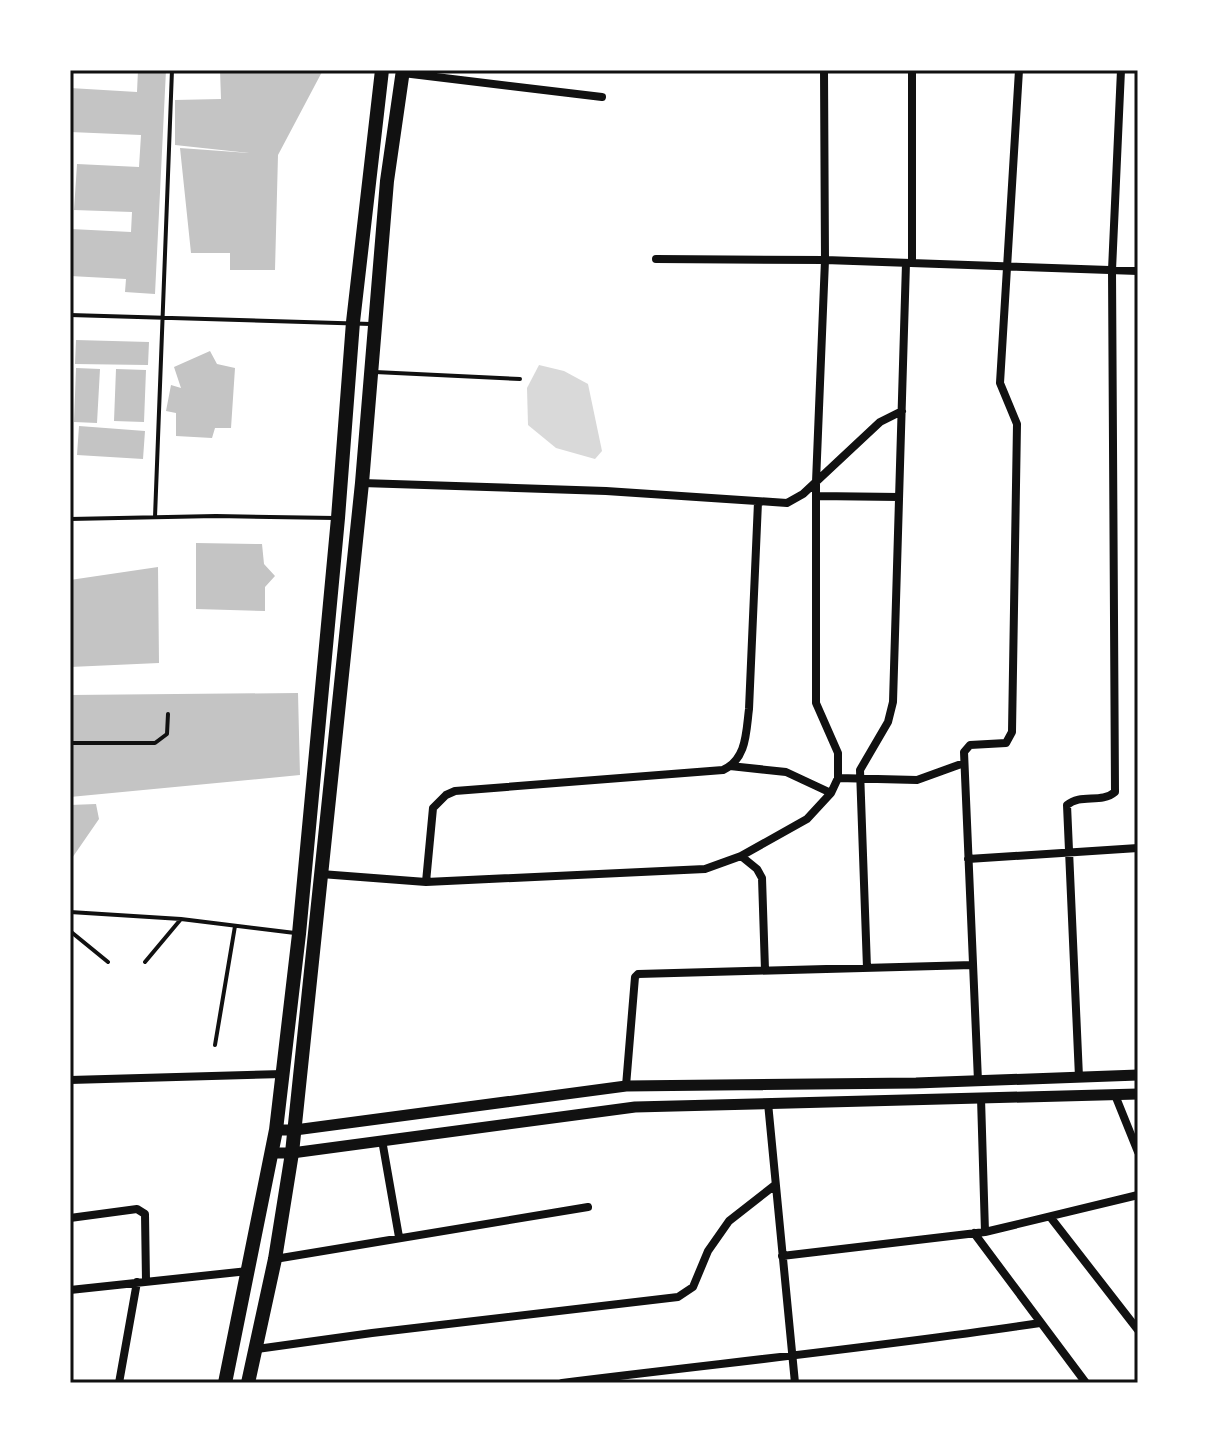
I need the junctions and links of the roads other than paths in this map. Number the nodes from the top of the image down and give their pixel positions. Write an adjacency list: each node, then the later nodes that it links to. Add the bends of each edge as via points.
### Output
1 (172, 70): 16 (lane)
2 (382, 70): 17 (main road)
3 (824, 70): 10 (street)
4 (912, 70): 11 (street)
5 (1019, 70): 12 (street)
6 (1121, 70): 13 (street)
7 (403, 72): 8 (street); 18 (main road)
8 (602, 97)
9 (656, 259): 10 (street)
10 (825, 260): 11 (street); 22 (street)
11 (909, 263): 12 (street); 21 (street)
12 (1007, 267): 13 (street); 32 (street, via 1000,383 1017,424 1012,732 1006,743 967,748)
13 (1112, 270): 14 (street); 38 (street, via 1115,792 1067,805)
14 (1138, 271)
15 (70, 315): 16 (lane)
16 (163, 318): 17 (lane); 27 (lane)
17 (353, 322): 18 (lane); 28 (main road)
18 (374, 325): 19 (main road)
19 (369, 372): 20 (lane); 23 (main road)
20 (520, 379)
21 (902, 411): 22 (street, via 880,422); 25 (street)
22 (816, 482): 24 (street); 26 (street, via 787,503)
23 (362, 483): 26 (street); 41 (main road)
24 (816, 496): 25 (street); 35 (street, via 816,703 838,753)
25 (899, 497): 34 (street, via 893,702)
26 (758, 502): 33 (street, via 749,709 742,752)
27 (155, 517): 28 (lane); 29 (lane)
28 (338, 518): 47 (main road)
29 (70, 519)
30 (168, 714): 31 (lane, via 167,734 155,743)
31 (70, 743)
32 (964, 763): 34 (street, via 917,780); 40 (street)
33 (730, 766): 36 (street, via 786,772); 42 (street, via 455,791 433,808)
34 (860, 777): 35 (street); 52 (street)
35 (838, 778): 36 (street)
36 (831, 793): 39 (street, via 807,819)
37 (1138, 848): 38 (street)
38 (1070, 852): 40 (street); 57 (street)
39 (741, 856): 42 (street, via 705,869); 53 (street, via 762,878)
40 (968, 859): 51 (street)
41 (321, 874): 42 (street); 48 (main road)
42 (426, 882)
43 (70, 912): 44 (lane)
44 (181, 919): 45 (lane); 50 (lane)
45 (235, 926): 47 (lane); 54 (lane)
46 (70, 931): 49 (lane)
47 (299, 934): 48 (lane); 55 (main road)
48 (316, 936): 66 (main road)
49 (108, 962)
50 (145, 962)
51 (973, 965): 52 (street); 59 (street)
52 (867, 968): 53 (street)
53 (765, 970): 60 (street, via 638,974)
54 (215, 1045)
55 (283, 1074): 58 (street); 65 (main road)
56 (1138, 1075): 57 (street)
57 (1079, 1077): 59 (street)
58 (70, 1080)
59 (978, 1081): 60 (street)
60 (626, 1086): 66 (street)
61 (1138, 1094): 62 (street)
62 (1115, 1095): 63 (street); 68 (street)
63 (981, 1098): 64 (street); 76 (street)
64 (768, 1103): 67 (street, via 635,1107); 71 (street)
65 (276, 1130): 66 (street); 69 (main road)
66 (295, 1130): 70 (main road)
67 (382, 1140): 70 (street); 78 (street)
68 (1138, 1152)
69 (272, 1153): 70 (street); 81 (main road)
70 (292, 1153): 80 (main road)
71 (775, 1185): 79 (street); 86 (street, via 729,1221 708,1251 693,1287 678,1297)
72 (1138, 1195): 75 (street)
73 (588, 1207): 78 (street)
74 (70, 1218): 82 (street, via 137,1209 145,1214)
75 (1051, 1218): 76 (street); 85 (street)
76 (985, 1232): 77 (street)
77 (974, 1233): 79 (street); 84 (street)
78 (399, 1237): 80 (street)
79 (782, 1256): 87 (street)
80 (275, 1259): 86 (main road)
81 (249, 1270): 82 (street); 89 (main road)
82 (142, 1282): 83 (street); 88 (street)
83 (70, 1290)
84 (1040, 1323): 87 (street); 93 (street)
85 (1138, 1329)
86 (257, 1349): 90 (main road)
87 (793, 1354): 91 (street); 92 (street)
88 (119, 1383)
89 (225, 1383)
90 (248, 1383)
91 (562, 1383)
92 (795, 1383)
93 (1086, 1383)

